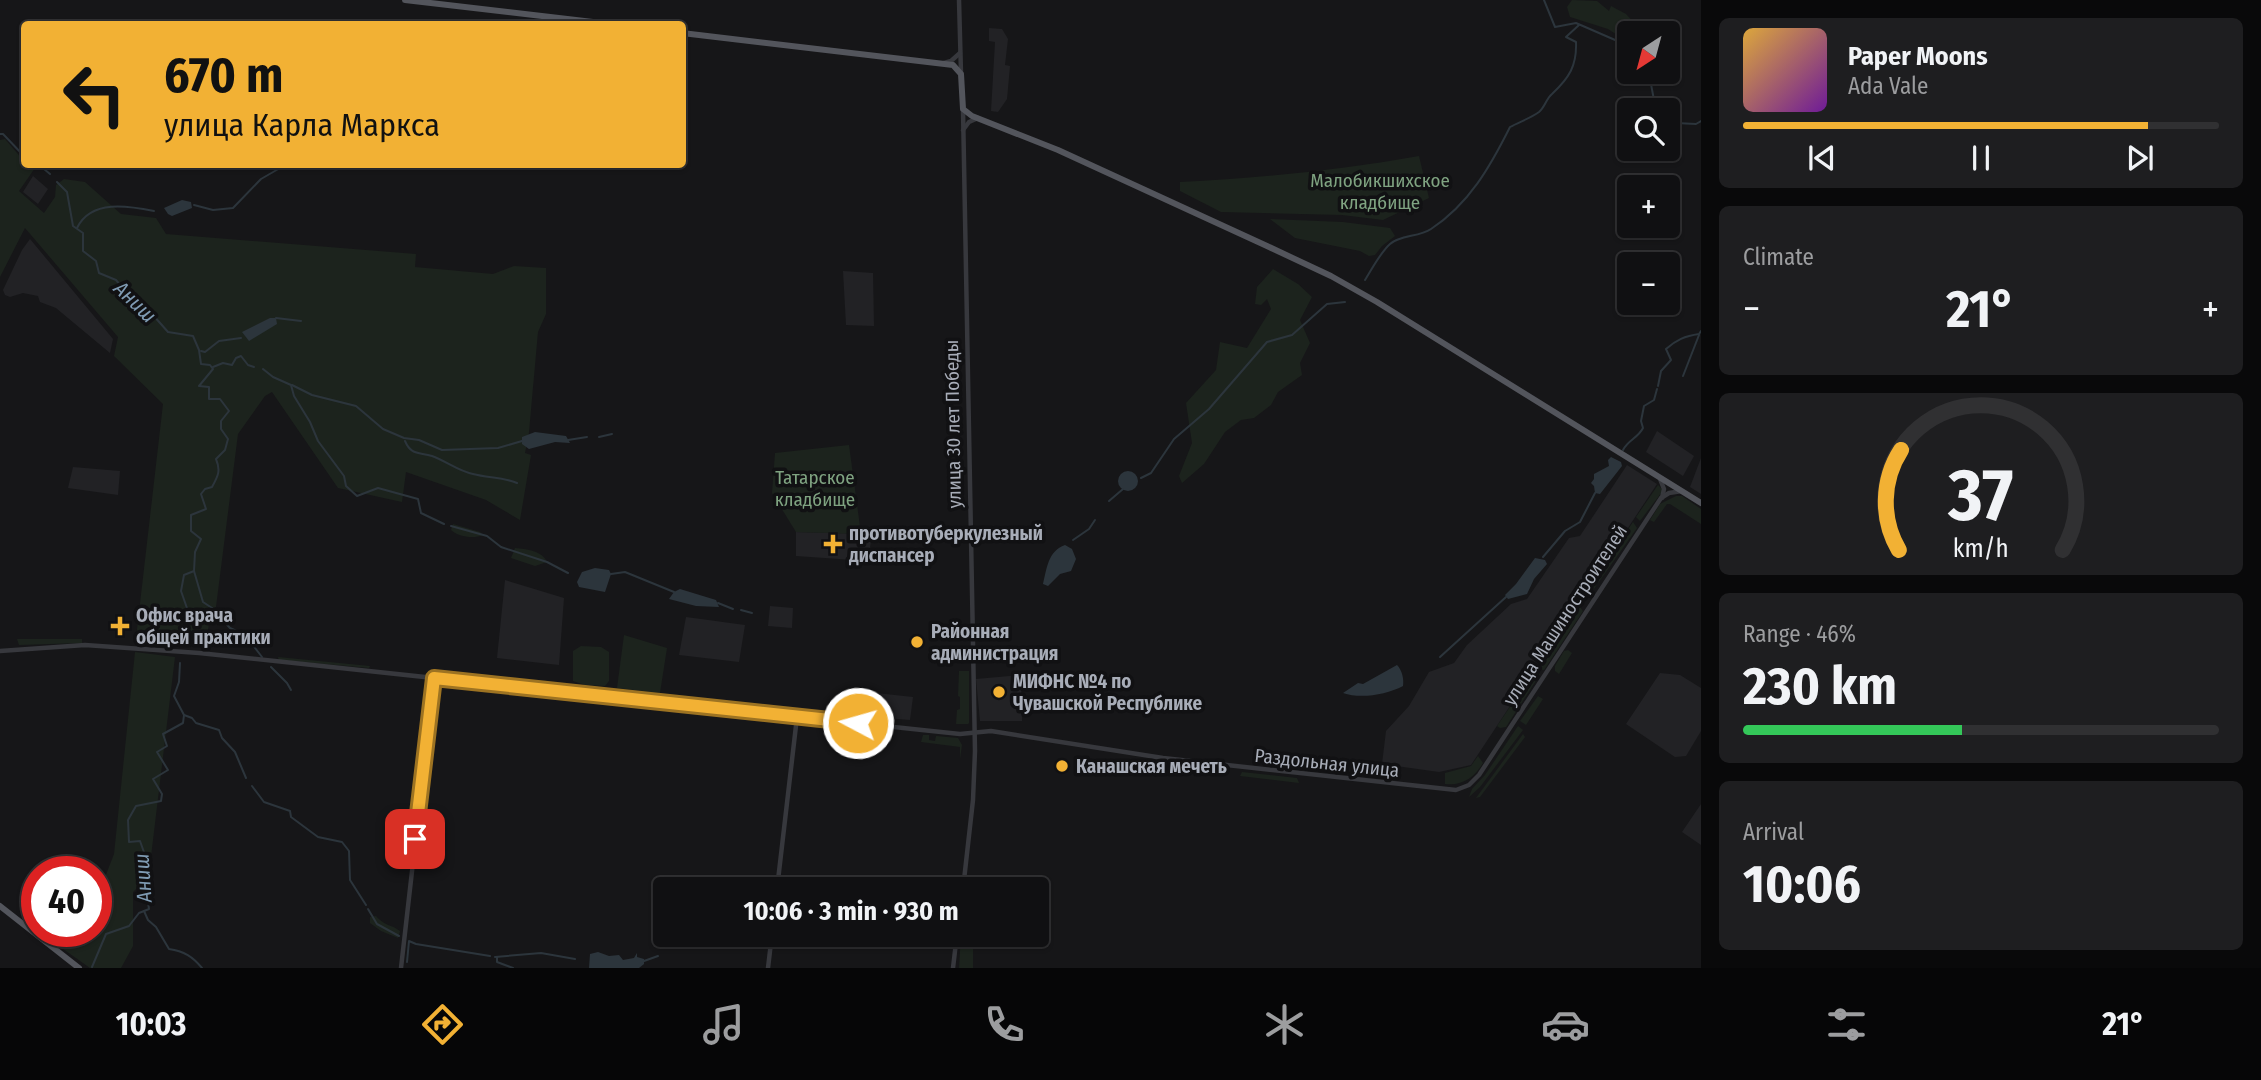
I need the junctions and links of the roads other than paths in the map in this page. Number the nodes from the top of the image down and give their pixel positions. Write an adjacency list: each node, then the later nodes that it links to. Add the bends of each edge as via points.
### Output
1 (405, 0): 3 (main road)
2 (959, 0): 5 (street)
3 (584, 21)
4 (686, 33): 6 (main road)
5 (960, 53): 6 (street); 7 (street)
6 (943, 63): 7 (main road, via 953,65)
7 (961, 74): 8 (main road)
8 (962, 109): 9 (main road); 10 (street, улица 30 лет Победы)
9 (978, 118): 10 (street); 11 (main road, via 1331,276)
10 (963, 131): 18 (street, улица 30 лет Победы)
11 (1654, 474): 12 (main road); 13 (street, via 1663,485)
12 (1683, 492): 13 (street); 14 (main road)
13 (1661, 498): 19 (street, улица Машиностроителей)
14 (1701, 503)
15 (0, 651): 16 (street, Раздольная улица, via 131,647)
16 (434, 678): 17 (street, Раздольная улица); 26 (street)
17 (797, 717): 18 (street, Раздольная улица); 20 (street)
18 (974, 732): 19 (street, Раздольная улица, via 1198,763 1449,790); 21 (street, улица 30 лет Победы)
19 (1469, 785)
20 (778, 877)
21 (963, 877)
22 (0, 906): 25 (main road)
23 (770, 947): 27 (street)
24 (955, 947): 28 (street)
25 (79, 968)
26 (401, 968)
27 (768, 968)
28 (953, 968)

